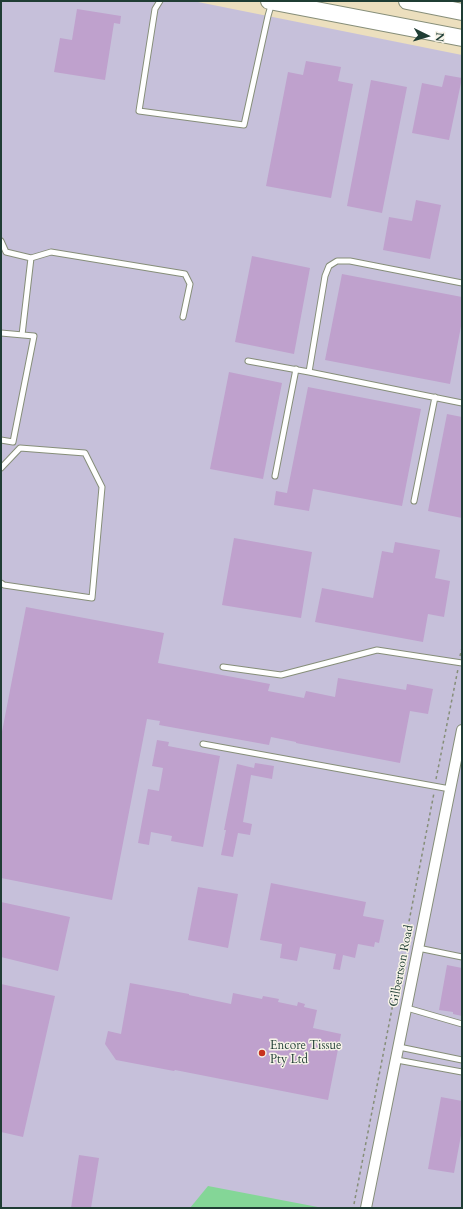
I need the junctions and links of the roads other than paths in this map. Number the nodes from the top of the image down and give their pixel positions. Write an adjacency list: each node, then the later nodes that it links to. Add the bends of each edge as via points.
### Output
1 (160, 1): 3 (lane, via 155,9 139,111 244,125)
2 (407, 1): 5 (main road)
3 (272, 2): 4 (main road)
4 (312, 4): 6 (main road)
5 (462, 12)
6 (462, 38)
7 (1, 241): 8 (lane, via 6,252)
8 (31, 258): 10 (lane, via 50,252 185,274 190,284); 12 (lane)
9 (462, 283): 15 (lane, via 350,261 337,261 329,266 325,276)
10 (183, 317)
11 (1, 333): 12 (lane)
12 (22, 335): 18 (lane, via 34,336 13,442)
13 (248, 361): 14 (lane)
14 (296, 369): 15 (lane); 20 (lane)
15 (309, 372): 16 (lane)
16 (435, 397): 17 (lane); 21 (lane)
17 (462, 403)
18 (1, 440)
19 (1, 468): 22 (lane, via 20,448 85,454 102,487 92,598)
20 (275, 476)
21 (414, 501)
22 (1, 583)
23 (460, 663): 24 (lane, via 377,650 281,675)
24 (223, 667)
25 (462, 730): 27 (street, Gilbertson Road)
26 (203, 744): 27 (lane)
27 (450, 788): 28 (street, Gilbertson Road)
28 (418, 948): 29 (lane); 30 (street, Gilbertson Road)
29 (462, 957)
30 (407, 1008): 31 (lane); 32 (street, Gilbertson Road)
31 (462, 1024)
32 (399, 1047): 33 (street, Gilbertson Road); 34 (lane)
33 (397, 1060): 35 (lane); 36 (street, Gilbertson Road)
34 (462, 1060)
35 (462, 1072)
36 (366, 1208)

